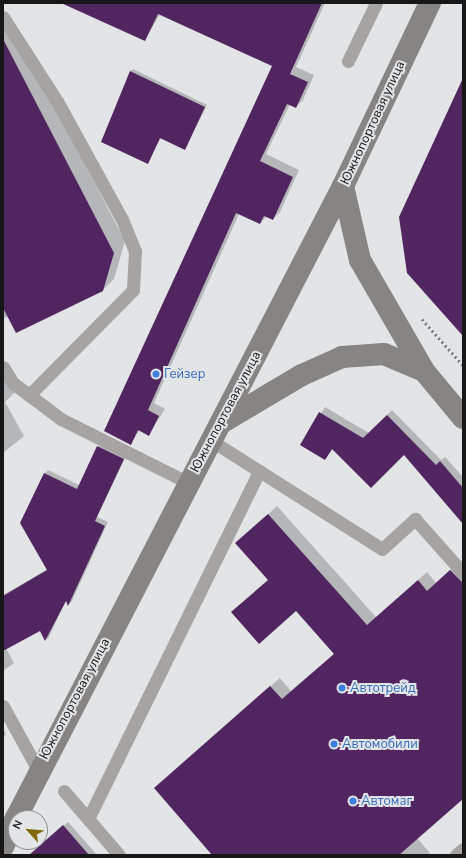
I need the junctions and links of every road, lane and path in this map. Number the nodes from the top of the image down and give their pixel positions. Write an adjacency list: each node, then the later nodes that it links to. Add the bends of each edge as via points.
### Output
1 (376, 3): 4 (lane)
2 (430, 3): 5 (main road, Южнопортовая улица)
3 (3, 17): 10 (lane, via 61,108 122,219 135,251 132,290)
4 (348, 61)
5 (343, 186): 9 (main road, via 360,260); 12 (main road, Южнопортовая улица)
6 (436, 335): 7 (path)
7 (463, 365)
8 (3, 367): 10 (lane, via 13,383)
9 (424, 371): 11 (main road); 12 (main road, via 384,354 342,357 302,375)
10 (29, 395): 14 (lane, via 61,419)
11 (463, 418)
12 (217, 432): 13 (lane); 14 (main road, Южнопортовая улица)
13 (259, 471): 15 (lane, via 382,549 415,519); 20 (lane)
14 (189, 483): 17 (main road, Южнопортовая улица)
15 (463, 573)
16 (3, 706): 17 (lane)
17 (38, 770): 19 (main road, Южнопортовая улица)
18 (64, 791): 20 (lane)
19 (20, 810)
20 (88, 818): 24 (lane)
21 (8, 836): 22 (main road, Южнопортовая улица)
22 (3, 847)
23 (463, 849): 25 (lane)
24 (119, 855)
25 (456, 855)

